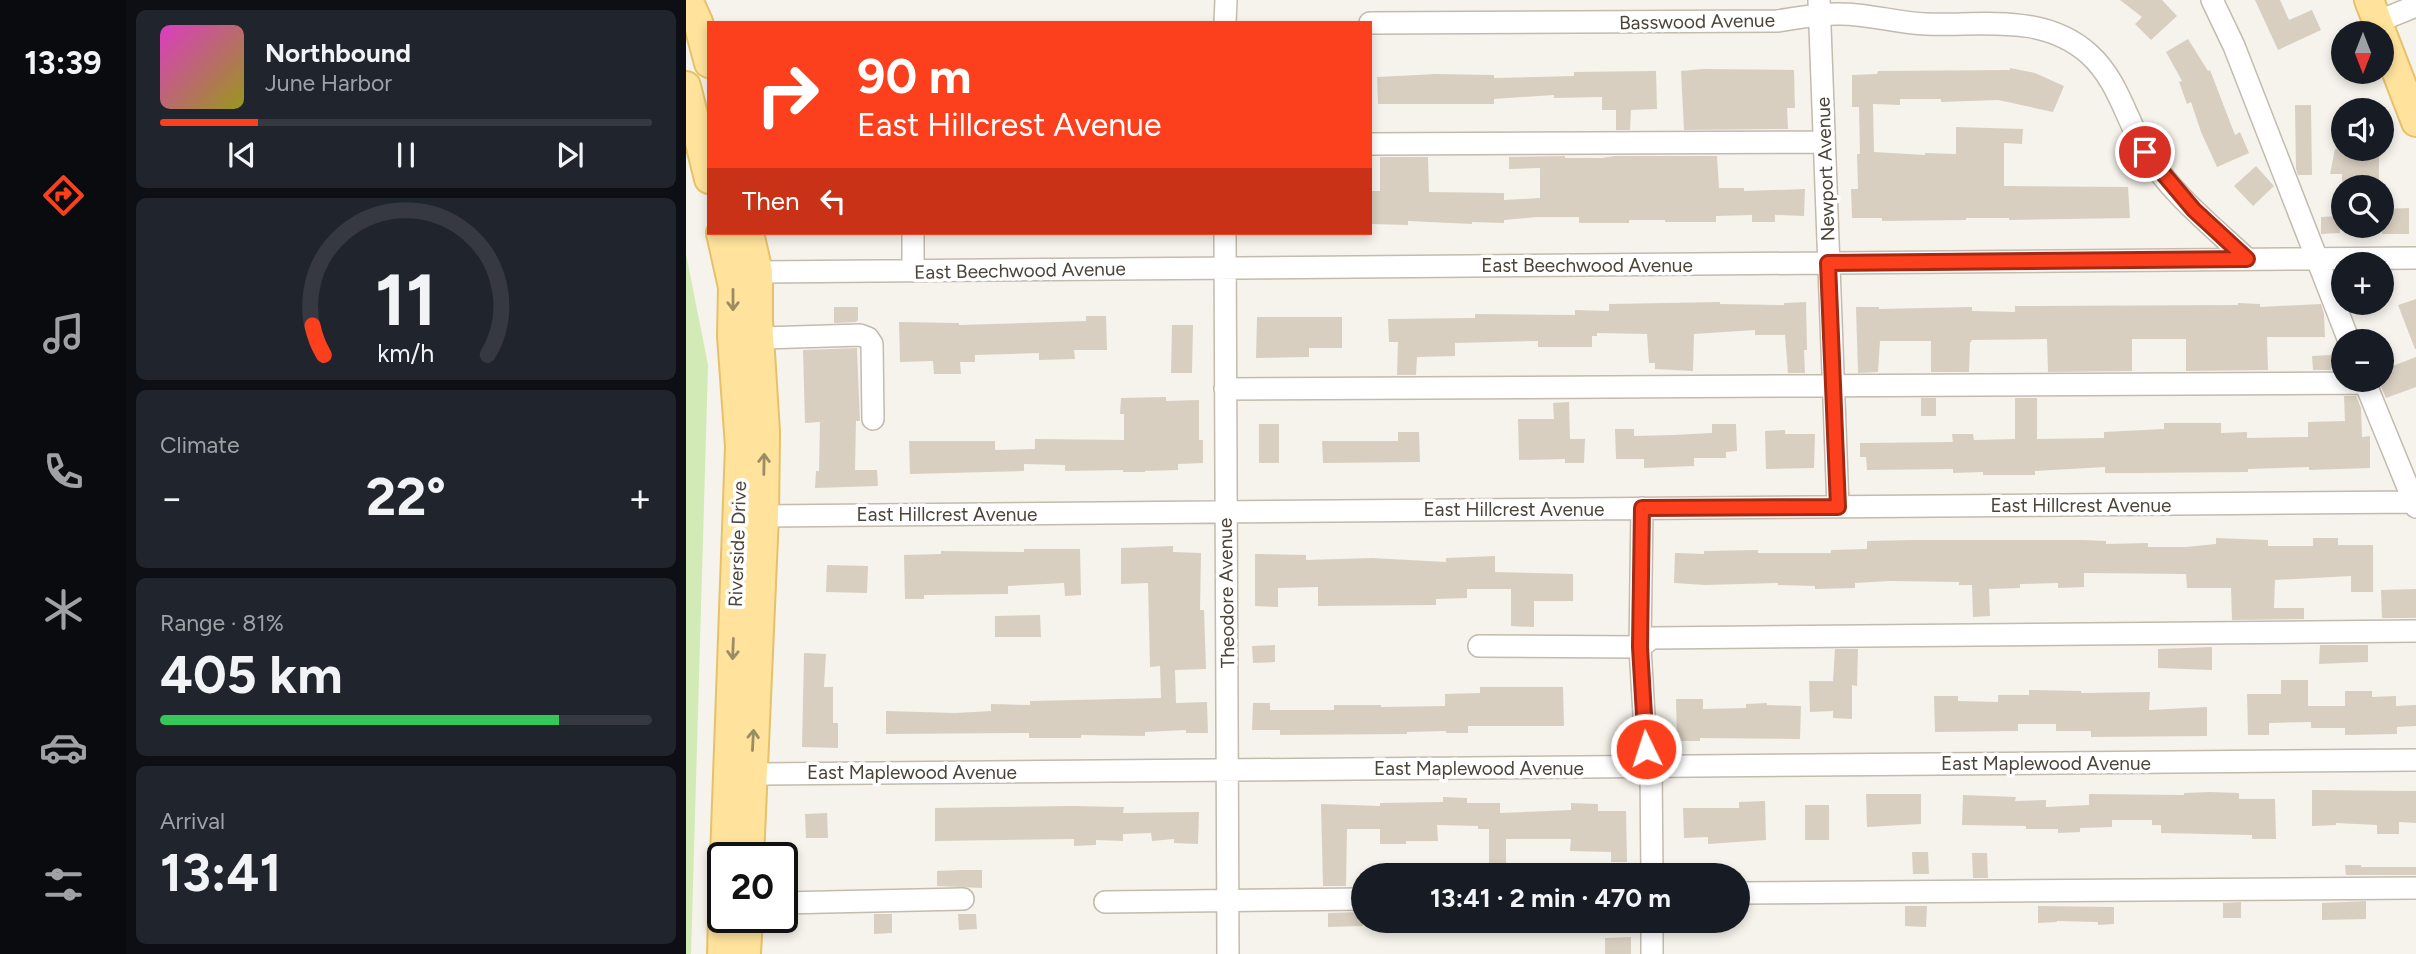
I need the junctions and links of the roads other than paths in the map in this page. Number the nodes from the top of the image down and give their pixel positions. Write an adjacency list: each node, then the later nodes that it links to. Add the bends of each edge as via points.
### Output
1 (1226, 0): 7 (street)
2 (2212, 0): 21 (street)
3 (2416, 6): 5 (street)
4 (1819, 8): 8 (street, Basswood Avenue, via 1777,20); 12 (street, Newport Avenue); 20 (street, Basswood Avenue, via 1925,24 2030,25 2059,34 2089,54 2111,80 2145,152 2169,183)
5 (2374, 11): 11 (main road)
6 (698, 16): 9 (main road)
7 (1226, 21)
8 (1372, 23)
9 (707, 54)
10 (686, 86): 14 (main road)
11 (2416, 121)
12 (1824, 142): 13 (street); 22 (street, Newport Avenue)
13 (1372, 144)
14 (707, 171)
15 (721, 235): 37 (main road, Riverside Drive, one-way to 37, via 733,287 740,446)
16 (749, 235): 25 (main road, Riverside Drive)
17 (913, 235): 24 (street)
18 (1225, 235): 23 (street, Theodore Avenue)
19 (2416, 258): 21 (street, East Beechwood Avenue)
20 (2247, 259): 21 (street, East Beechwood Avenue); 22 (street, East Beechwood Avenue)
21 (2315, 259): 26 (street)
22 (1828, 263): 23 (street, East Beechwood Avenue); 29 (street, Newport Avenue)
23 (1224, 268): 24 (street, East Beechwood Avenue); 30 (street, Theodore Avenue)
24 (913, 271): 25 (street, East Beechwood Avenue)
25 (758, 272): 27 (main road, Riverside Drive)
26 (2344, 329)
27 (759, 338): 32 (street, via 868,338 872,344); 37 (main road, Riverside Drive, one-way to 27, via 765,432)
28 (2331, 381): 29 (street)
29 (1834, 385): 30 (street); 34 (street, Newport Avenue)
30 (1225, 389): 36 (street, Theodore Avenue)
31 (2370, 392): 33 (street)
32 (873, 419)
33 (2415, 503): 34 (street, East Hillcrest Avenue)
34 (1838, 507): 35 (street, East Hillcrest Avenue)
35 (1642, 508): 36 (street, East Hillcrest Avenue); 40 (street)
36 (1226, 511): 37 (street, East Hillcrest Avenue); 43 (street, Theodore Avenue)
37 (751, 516): 44 (main road, Riverside Drive, one-way to 37); 45 (main road, Riverside Drive, one-way to 45)
38 (2416, 631): 40 (street, via 1652,638)
39 (1479, 646): 40 (street)
40 (1640, 647): 42 (street)
41 (2416, 760): 42 (street, East Maplewood Avenue)
42 (1651, 767): 43 (street, East Maplewood Avenue); 47 (street)
43 (1228, 770): 44 (street, East Maplewood Avenue); 52 (street, Theodore Avenue)
44 (752, 774): 46 (main road, Riverside Drive)
45 (726, 842)
46 (750, 842)
47 (1652, 863)
48 (2416, 888): 49 (street)
49 (1750, 892)
50 (963, 899): 54 (street)
51 (1351, 899): 52 (street)
52 (1227, 900): 53 (street); 60 (street, Theodore Avenue)
53 (1105, 902)
54 (798, 903)
55 (723, 933): 58 (main road)
56 (748, 933): 59 (main road)
57 (1652, 933): 61 (street)
58 (722, 954)
59 (747, 954)
60 (1228, 954)
61 (1652, 954)

